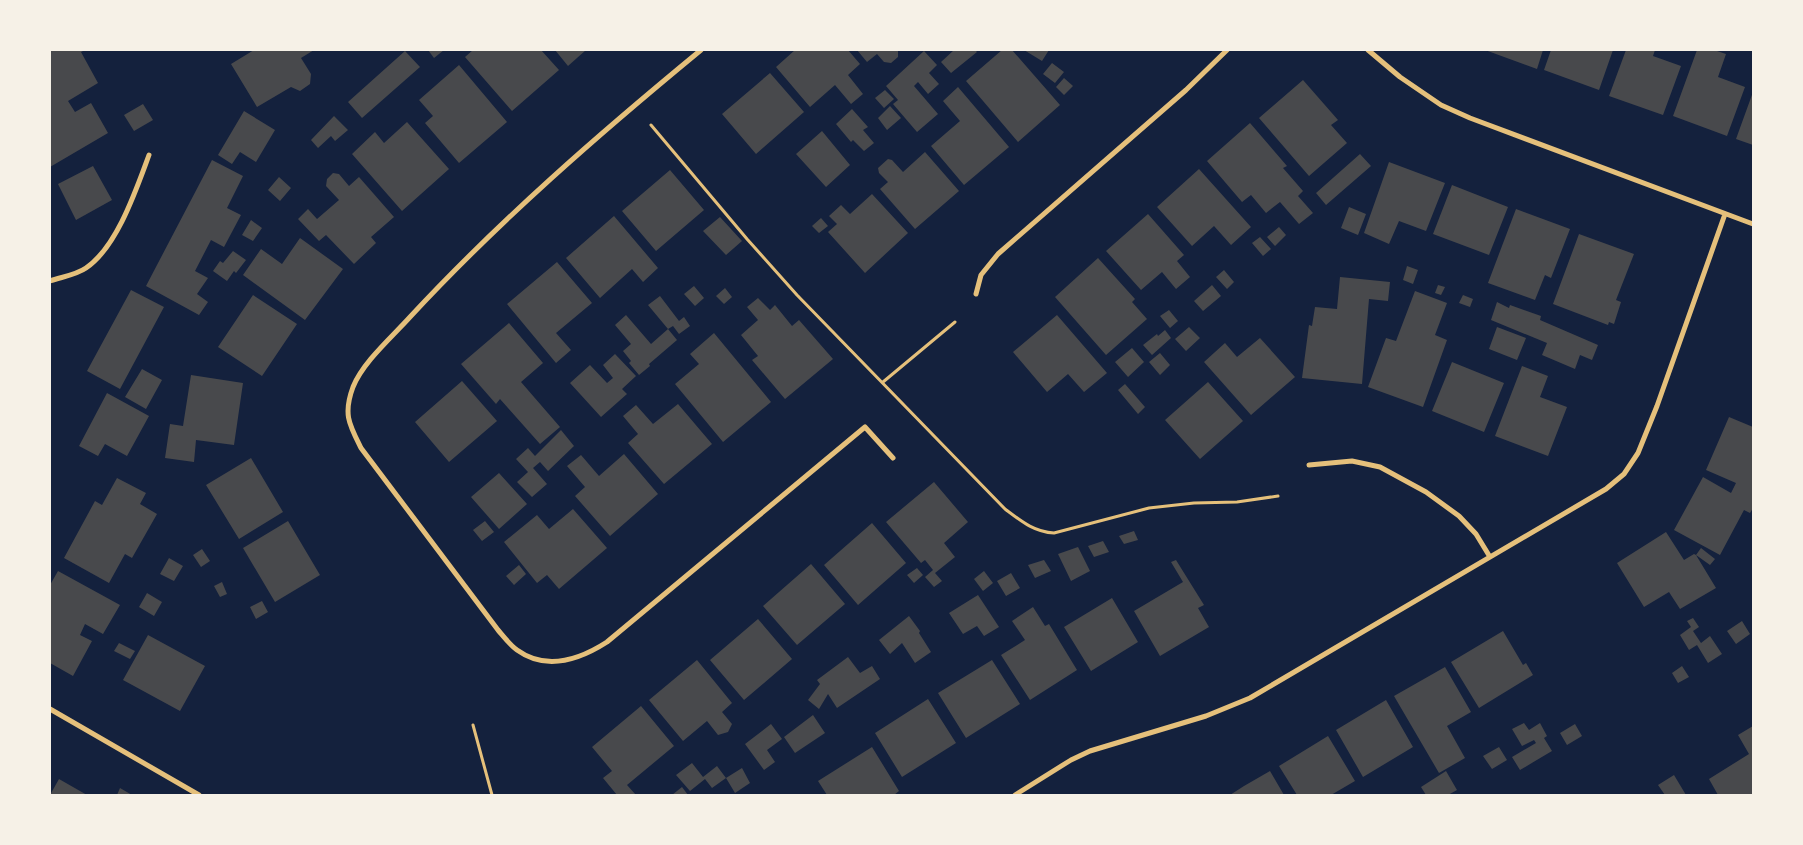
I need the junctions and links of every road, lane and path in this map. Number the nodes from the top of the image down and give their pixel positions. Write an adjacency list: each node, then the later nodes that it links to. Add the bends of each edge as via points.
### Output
1 (701, 50): 12 (street, via 504,221 429,297 363,369 353,387 348,423 361,448 498,630 516,650 532,658 552,662 570,660 607,642 865,427)
2 (1227, 50): 9 (street, via 1186,90 998,254 981,275)
3 (1368, 50): 6 (street, via 1441,106)
4 (651, 125): 11 (path, via 797,296)
5 (149, 155): 8 (street, via 114,236 102,254 85,269)
6 (1725, 214): 7 (street); 15 (street, via 1657,406 1638,452 1624,474 1606,489)
7 (1753, 224)
8 (50, 281)
9 (976, 294)
10 (955, 322): 11 (path)
11 (883, 382): 14 (path, via 1005,509 1026,525 1042,532 1054,532 1149,508)
12 (892, 458)
13 (1309, 465): 15 (street, via 1352,461 1380,467 1426,492 1460,516)
14 (1278, 496)
15 (1490, 557): 20 (street, via 1250,698 1206,716 1090,751)
16 (50, 709): 18 (street)
17 (474, 725): 19 (path)
18 (200, 795)
19 (492, 795)
20 (1016, 795)

